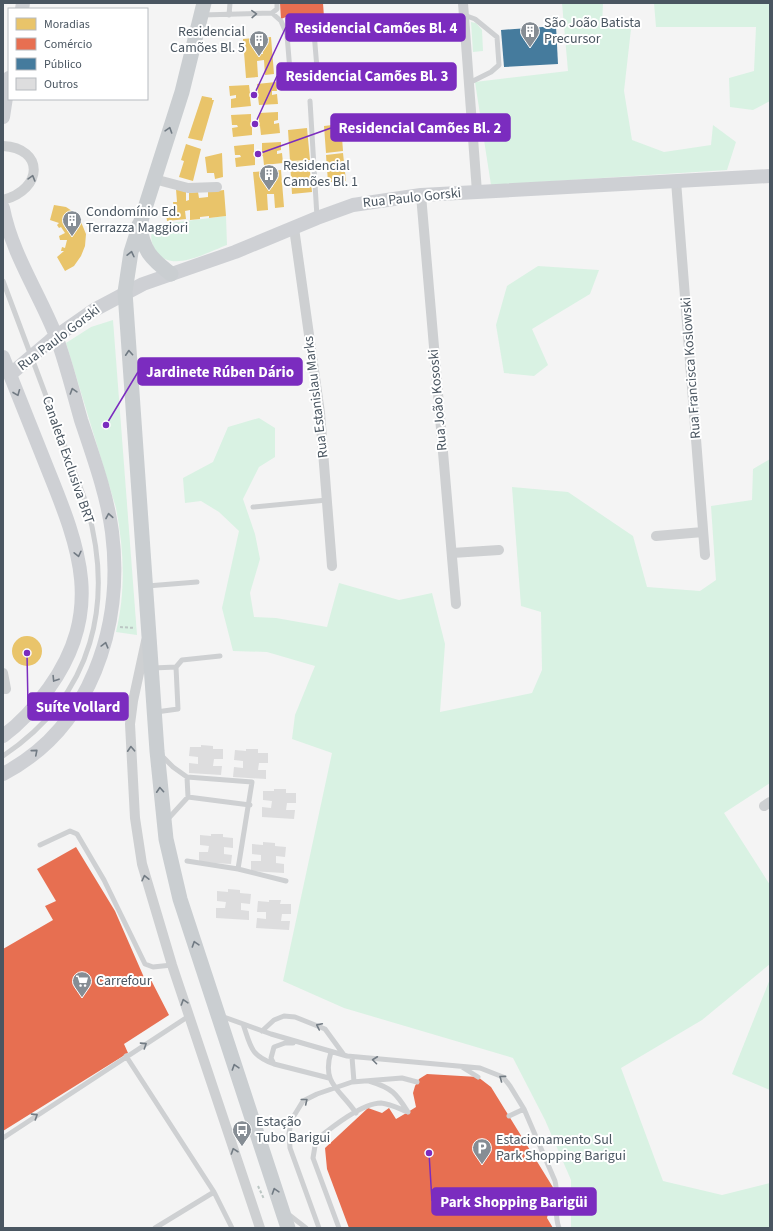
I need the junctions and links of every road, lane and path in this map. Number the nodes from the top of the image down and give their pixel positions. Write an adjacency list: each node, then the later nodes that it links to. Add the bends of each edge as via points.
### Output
1 (230, 3): 6 (lane)
2 (277, 3): 5 (lane, via 277,9)
3 (463, 3): 7 (street)
4 (203, 9): 6 (lane); 15 (main road, one-way to 4, via 182,92)
5 (272, 13): 6 (lane, one-way to 5); 8 (lane, via 281,21)
6 (229, 15)
7 (464, 15): 9 (street); 9 (lane, via 475,19 498,38 499,65 492,72)
8 (287, 35): 8 (lane, via 314,32 318,81 291,83)
9 (470, 83): 18 (street)
10 (8, 84): 12 (street)
11 (310, 101): 22 (lane)
12 (3, 117)
13 (3, 146): 20 (street, one-way to 13, via 24,192 34,175 34,167 25,153 16,148)
14 (770, 176): 16 (street, Rua Paulo Gorski)
15 (154, 179): 17 (street, via 188,188); 23 (main road)
16 (676, 181): 18 (street, Rua Paulo Gorski); 33 (street, Rua Francisca Koslowski)
17 (217, 187)
18 (477, 192): 19 (street, Rua Paulo Gorski)
19 (420, 195): 22 (street, Rua Paulo Gorski, via 370,201); 36 (street, Rua João Kososki)
20 (3, 200)
21 (3, 208): 28 (street, via 13,245)
22 (318, 218): 24 (street, Rua Paulo Gorski)
23 (139, 224): 25 (main road, via 142,241 148,253); 27 (main road, one-way to 23, via 131,252)
24 (294, 228): 25 (street, Rua Paulo Gorski); 31 (street, Rua Estanislau Marks, via 320,413)
25 (171, 274): 27 (street, Rua Paulo Gorski)
26 (3, 281): 52 (lane, Canaleta Exclusiva BRT, via 85,500 92,523 99,580 94,629 79,673 50,715 33,733)
27 (125, 292): 28 (street, Rua Paulo Gorski); 40 (main road, one-way to 27)
28 (54, 338): 30 (street, Rua Paulo Gorski, bridge); 42 (street, one-way to 28, via 114,557 109,517)
29 (3, 357): 30 (street)
30 (9, 376): 50 (street, one-way to 50, via 68,519 79,559 82,585 81,608 67,658 42,697 28,714)
31 (327, 500): 32 (lane); 38 (street, Rua Estanislau Marks)
32 (254, 507)
33 (703, 532): 34 (street); 37 (street, Rua Francisca Koslowski)
34 (656, 536)
35 (499, 550): 36 (street)
36 (452, 553): 41 (street, Rua João Kososki)
37 (705, 555)
38 (332, 566)
39 (197, 582): 40 (lane)
40 (146, 586): 43 (main road)
41 (456, 604)
42 (109, 626): 43 (path); 53 (street, one-way to 42, via 30,757 52,738 70,717 87,691 98,667)
43 (149, 629): 46 (main road); 62 (street, one-way to 43, via 142,864 131,759 132,701)
44 (220, 656): 45 (lane, via 182,660)
45 (176, 667): 46 (lane); 49 (lane, via 178,709)
46 (152, 668): 49 (main road)
47 (3, 673): 48 (street)
48 (6, 689)
49 (155, 712): 51 (main road)
50 (3, 736)
51 (157, 751): 54 (lane, via 173,767); 57 (main road, one-way to 51)
52 (3, 756)
53 (3, 774)
54 (187, 776): 55 (lane); 56 (lane, via 252,782)
55 (188, 798): 56 (lane); 57 (lane)
56 (250, 805): 60 (lane)
57 (164, 824): 63 (main road, one-way to 57, via 173,876)
58 (40, 845): 62 (lane, via 70,832 77,834 104,880 146,964 153,967)
59 (186, 861): 60 (lane)
60 (238, 869): 61 (lane)
61 (286, 880)
62 (172, 965): 64 (street, one-way to 62)
63 (217, 1015): 65 (lane); 85 (main road, one-way to 63)
64 (189, 1016): 70 (lane, one-way to 64); 88 (street, one-way to 64)
65 (243, 1024): 66 (lane); 72 (lane, via 252,1050 260,1059)
66 (262, 1031): 67 (lane); 69 (lane, one-way to 66, via 326,1029 295,1017 284,1016 274,1020)
67 (298, 1042): 68 (lane); 72 (lane, via 274,1047)
68 (331, 1052): 69 (lane); 75 (lane, via 328,1062)
69 (344, 1055): 71 (lane)
70 (126, 1056): 83 (lane, one-way to 70); 84 (lane)
71 (352, 1057): 73 (lane, one-way to 71); 77 (lane)
72 (274, 1064): 75 (lane)
73 (459, 1066): 74 (lane); 80 (lane, one-way to 73, via 503,1077 480,1068)
74 (478, 1077)
75 (329, 1078): 79 (lane)
76 (367, 1080): 77 (lane); 78 (lane, via 402,1078); 81 (lane, via 387,1086 408,1112 380,1103 370,1104)
77 (354, 1082): 79 (lane)
78 (417, 1082)
79 (335, 1088): 81 (lane); 91 (lane, one-way to 79, via 290,1148 289,1133 292,1119 302,1101)
80 (524, 1109): 82 (lane); 93 (lane, via 555,1181 558,1192 556,1222)
81 (356, 1113): 92 (lane, via 316,1140 313,1158)
82 (509, 1116)
83 (3, 1138)
84 (214, 1192): 86 (lane); 87 (lane)
85 (281, 1209): 89 (main road); 90 (lane)
86 (155, 1228)
87 (232, 1228)
88 (260, 1228)
89 (288, 1228)
90 (306, 1228)
91 (319, 1228)
92 (339, 1228)
93 (559, 1228)

